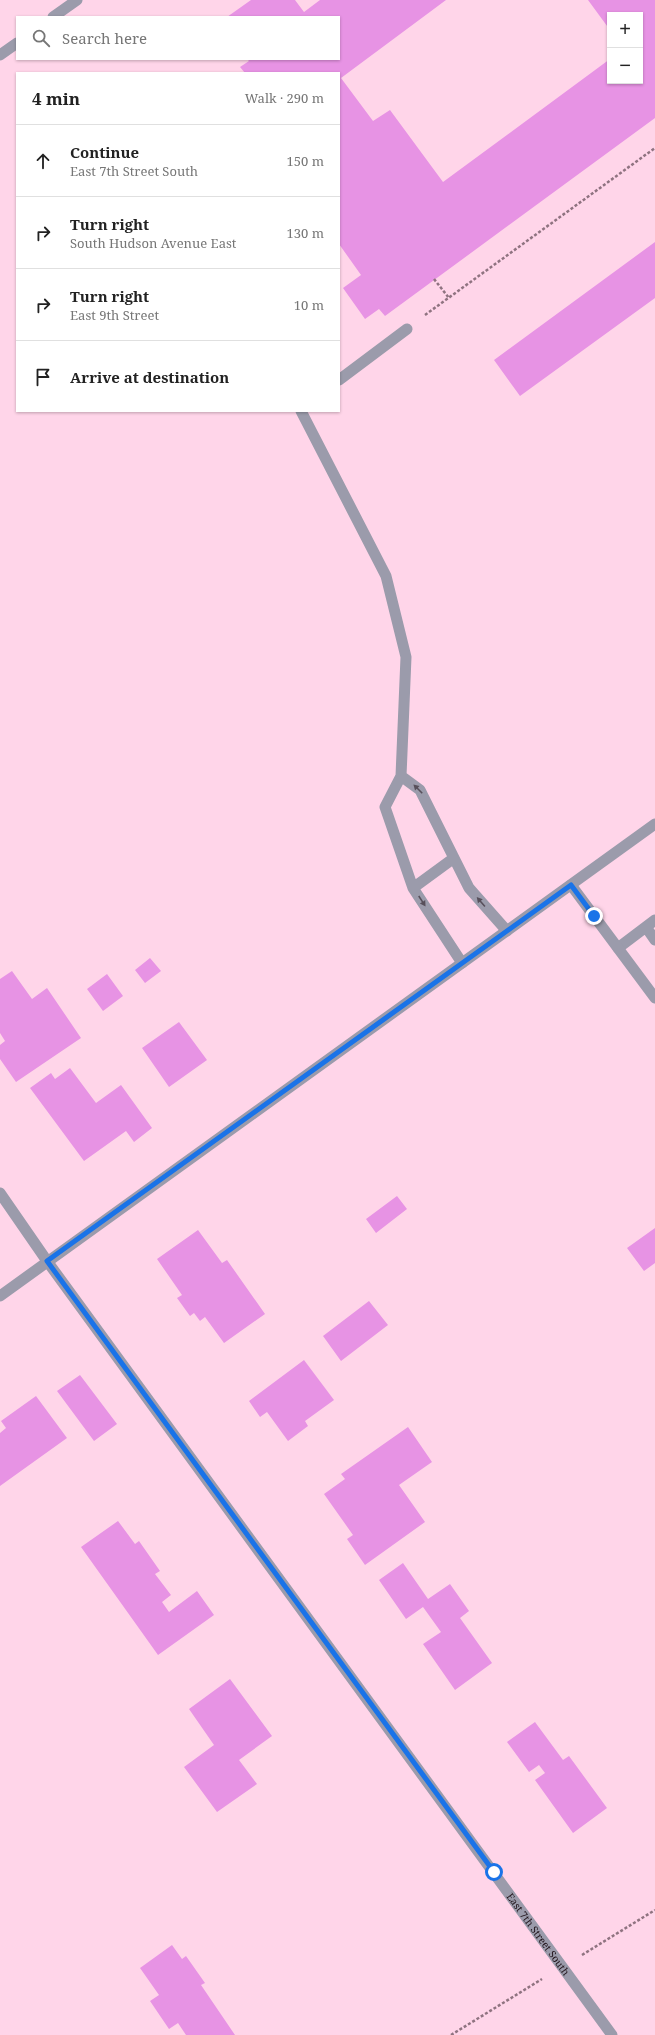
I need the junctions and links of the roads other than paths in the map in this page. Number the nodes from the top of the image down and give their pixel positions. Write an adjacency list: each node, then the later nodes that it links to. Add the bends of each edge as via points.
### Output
1 (77, 0): 2 (street)
2 (54, 16)
3 (16, 44): 4 (street)
4 (0, 55)
5 (407, 329): 6 (street)
6 (340, 379)
7 (302, 412): 8 (street, via 386,576 406,657)
8 (401, 776): 10 (street, one-way to 8, via 420,790); 12 (street, via 385,807)
9 (655, 824): 11 (street)
10 (454, 858): 12 (street); 15 (street, one-way to 10, via 469,888)
11 (571, 885): 15 (street); 17 (street)
12 (413, 888): 18 (street, one-way to 18)
13 (655, 920): 14 (street)
14 (646, 927): 16 (street); 17 (street)
15 (507, 931): 18 (street)
16 (655, 940)
17 (618, 948): 19 (street)
18 (462, 963): 21 (street)
19 (655, 998)
20 (0, 1192): 21 (street, East 7th Street South)
21 (47, 1261): 22 (street); 23 (street, East 7th Street South)
22 (0, 1296)
23 (612, 2035)

